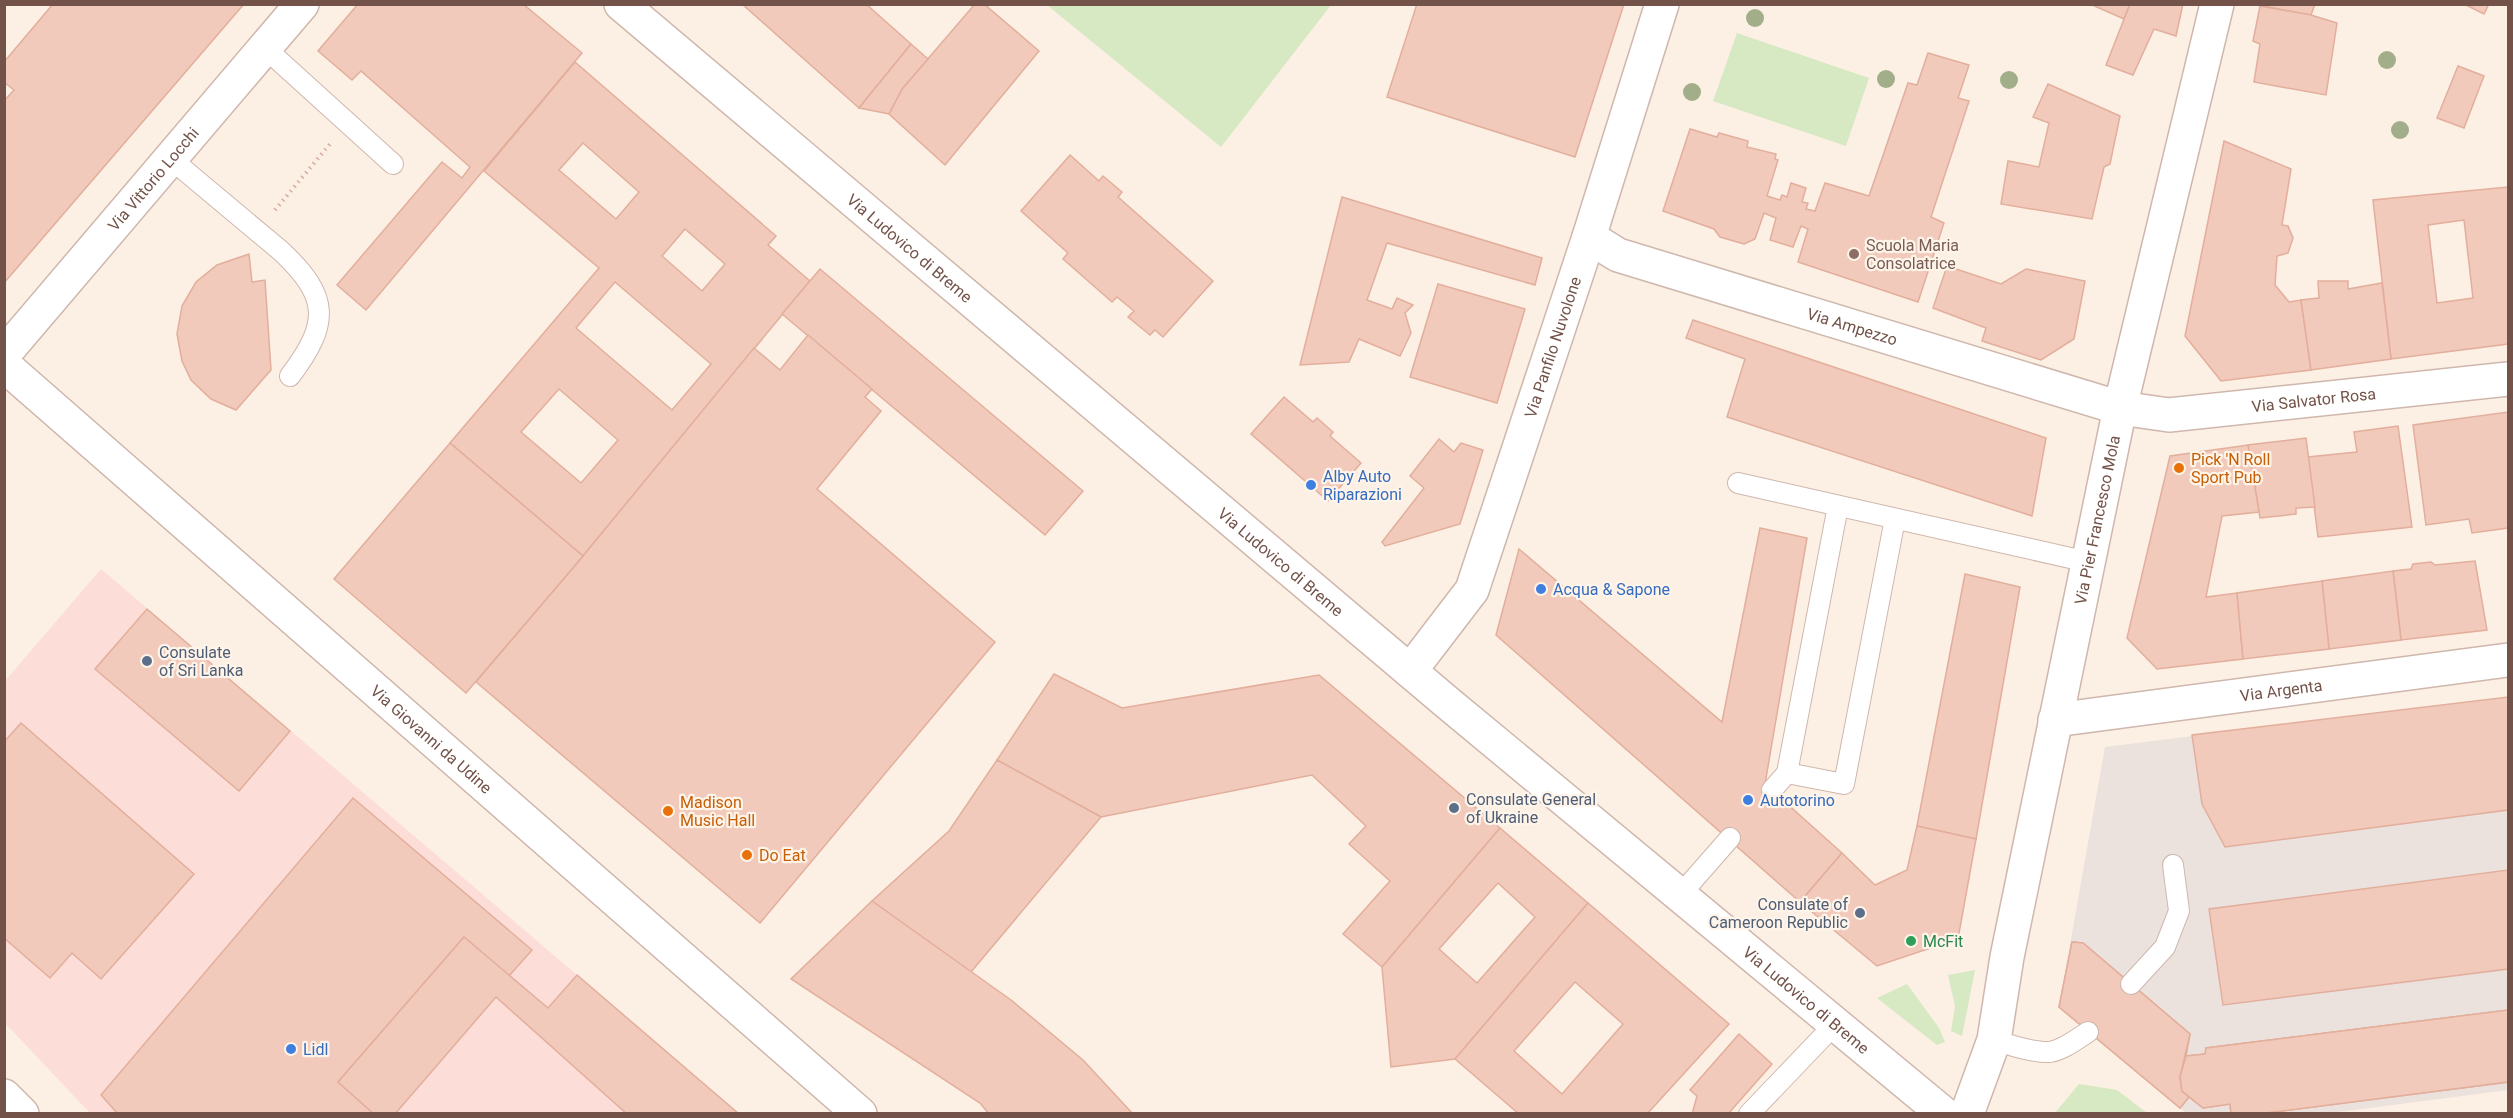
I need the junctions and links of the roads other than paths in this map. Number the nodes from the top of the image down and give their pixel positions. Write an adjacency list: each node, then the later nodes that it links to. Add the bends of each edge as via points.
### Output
1 (302, 4): 5 (street, Via Vittorio Locchi)
2 (621, 4): 19 (street, Via Ludovico di Breme)
3 (1662, 4): 8 (street, Via Panfilo Nuvolone)
4 (2217, 4): 13 (street, Via Pier Francesco Mola)
5 (265, 48): 6 (street, Via Vittorio Locchi); 7 (lane)
6 (171, 159): 9 (street, Via Vittorio Locchi); 11 (lane, via 298,267 313,286 319,306 316,333)
7 (393, 164)
8 (1589, 237): 13 (street, Via Ampezzo, via 1618,255); 19 (street, Via Panfilo Nuvolone, via 1472,590)
9 (4, 354)
10 (4, 365): 33 (street, Via Giovanni da Udine)
11 (290, 376)
12 (2508, 379): 13 (street, Via Salvator Rosa, via 2169,415)
13 (2120, 408): 17 (street, Via Pier Francesco Mola)
14 (1738, 483): 15 (lane)
15 (1839, 506): 16 (lane); 21 (lane)
16 (1895, 519): 17 (lane); 21 (lane, via 1844,784)
17 (2088, 562): 20 (street, Via Pier Francesco Mola)
18 (2508, 660): 20 (street, Via Argenta)
19 (1410, 671): 25 (street, Via Ludovico di Breme)
20 (2055, 720): 29 (street, Via Pier Francesco Mola)
21 (1787, 773): 22 (lane)
22 (1772, 790)
23 (1730, 838): 25 (lane)
24 (2173, 865): 26 (lane, via 2179,911 2165,947)
25 (1680, 895): 27 (street, Via Ludovico di Breme)
26 (2131, 984)
27 (1835, 1024): 31 (street, Via Ludovico di Breme); 34 (lane)
28 (2088, 1032): 29 (lane, via 2050,1052)
29 (1994, 1040): 36 (street, Via Pier Francesco Mola)
30 (4, 1096): 32 (street)
31 (1912, 1101): 35 (street, Via Ludovico di Breme)
32 (22, 1113)
33 (860, 1113)
34 (1749, 1113)
35 (1944, 1113)
36 (1967, 1113)

